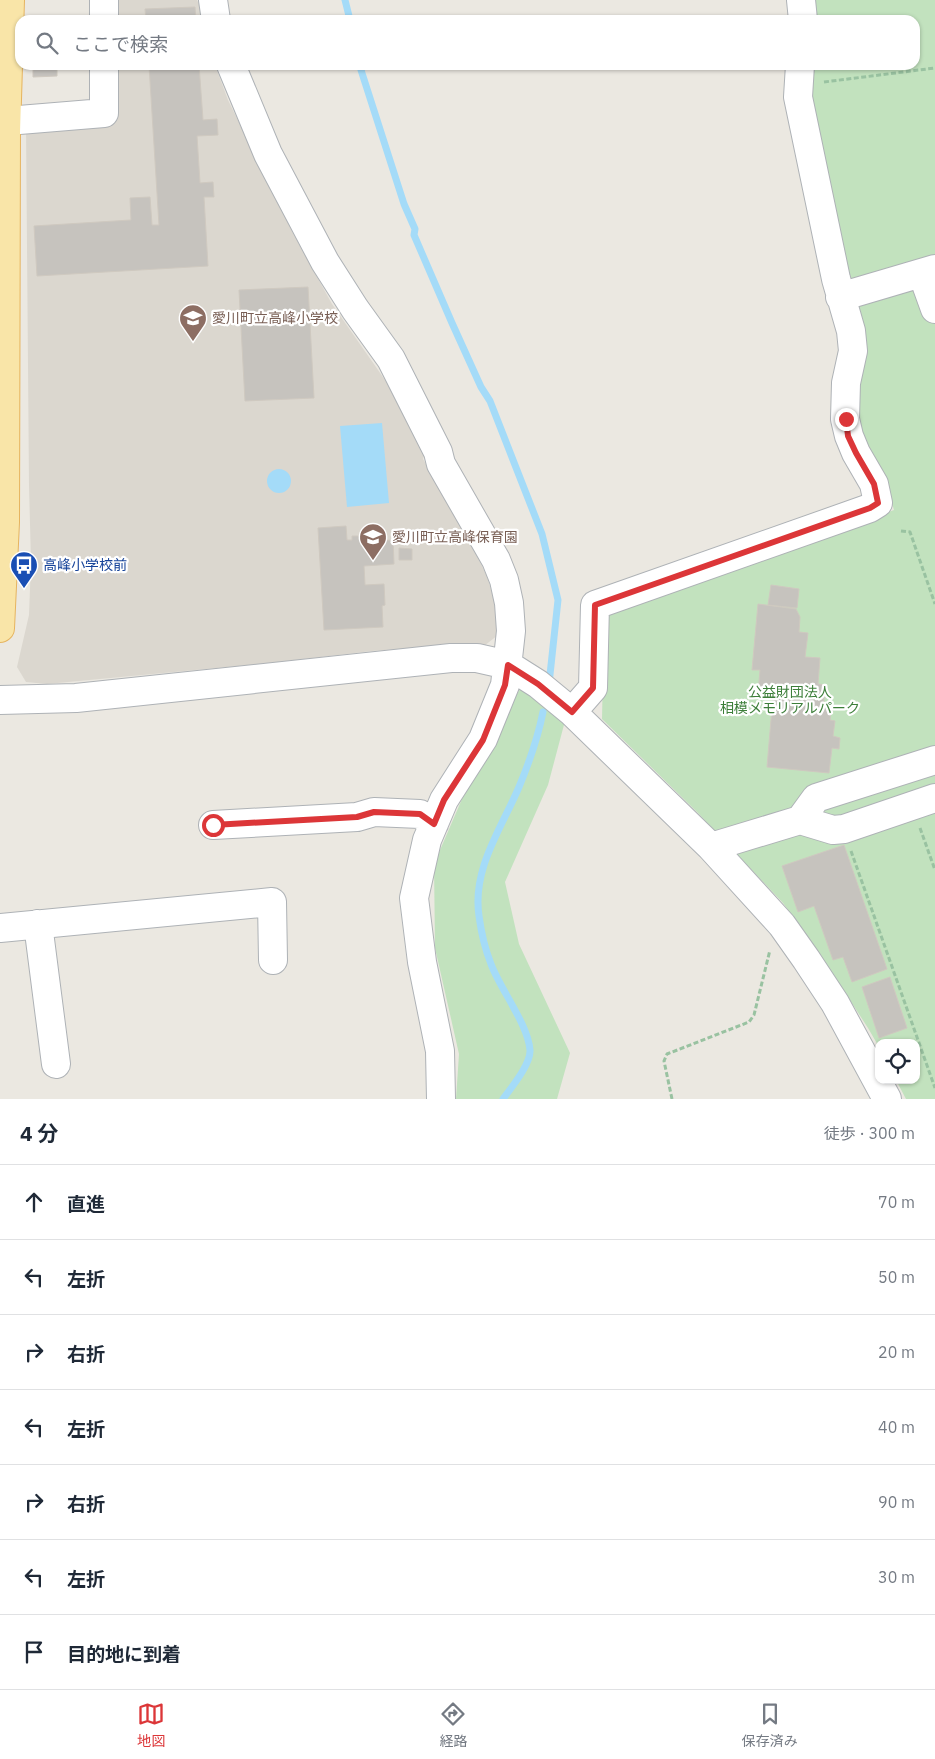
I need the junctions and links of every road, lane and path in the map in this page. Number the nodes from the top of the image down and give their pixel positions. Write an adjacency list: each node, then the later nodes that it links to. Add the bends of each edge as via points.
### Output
1 (10, 0): 14 (main road)
2 (104, 0): 5 (street)
3 (213, 0): 6 (street)
4 (801, 0): 7 (street)
5 (104, 15)
6 (215, 15)
7 (802, 15)
8 (935, 68): 9 (path)
9 (920, 69)
10 (104, 70): 14 (street, via 104,113)
11 (233, 70): 21 (street, via 268,154 325,262 390,359 438,452 441,464 496,560 509,603)
12 (896, 70): 13 (path)
13 (799, 75): 16 (street, via 798,97)
14 (5, 129): 20 (main road, via 5,522)
15 (929, 271): 16 (street); 17 (street)
16 (840, 297): 23 (street, via 851,331 853,351 846,383 848,436 874,484 878,503 595,605 593,688)
17 (935, 309)
18 (901, 531): 19 (path, via 910,532)
19 (935, 604)
20 (0, 628)
21 (508, 665): 22 (street, via 477,658 451,658 76,698); 23 (street); 27 (street, via 505,685 483,740 444,800)
22 (0, 700)
23 (572, 712): 30 (street)
24 (935, 760): 26 (street, via 816,798)
25 (924, 802): 29 (street); 31 (path)
26 (800, 820): 29 (street, via 832,830); 30 (street)
27 (434, 824): 28 (street, via 420,814 374,812 357,817); 38 (street, via 426,840 414,898 422,962 440,1051)
28 (213, 825)
29 (844, 829): 37 (path)
30 (711, 847): 33 (street)
31 (935, 870)
32 (38, 924): 34 (street); 35 (street, via 146,924 272,902); 36 (street)
33 (782, 925): 39 (path, via 774,932 754,1014 749,1022 667,1054 664,1061); 40 (street, via 835,1004)
34 (0, 928)
35 (273, 960)
36 (56, 1064)
37 (935, 1088)
38 (440, 1099)
39 (672, 1099)
40 (887, 1099)

